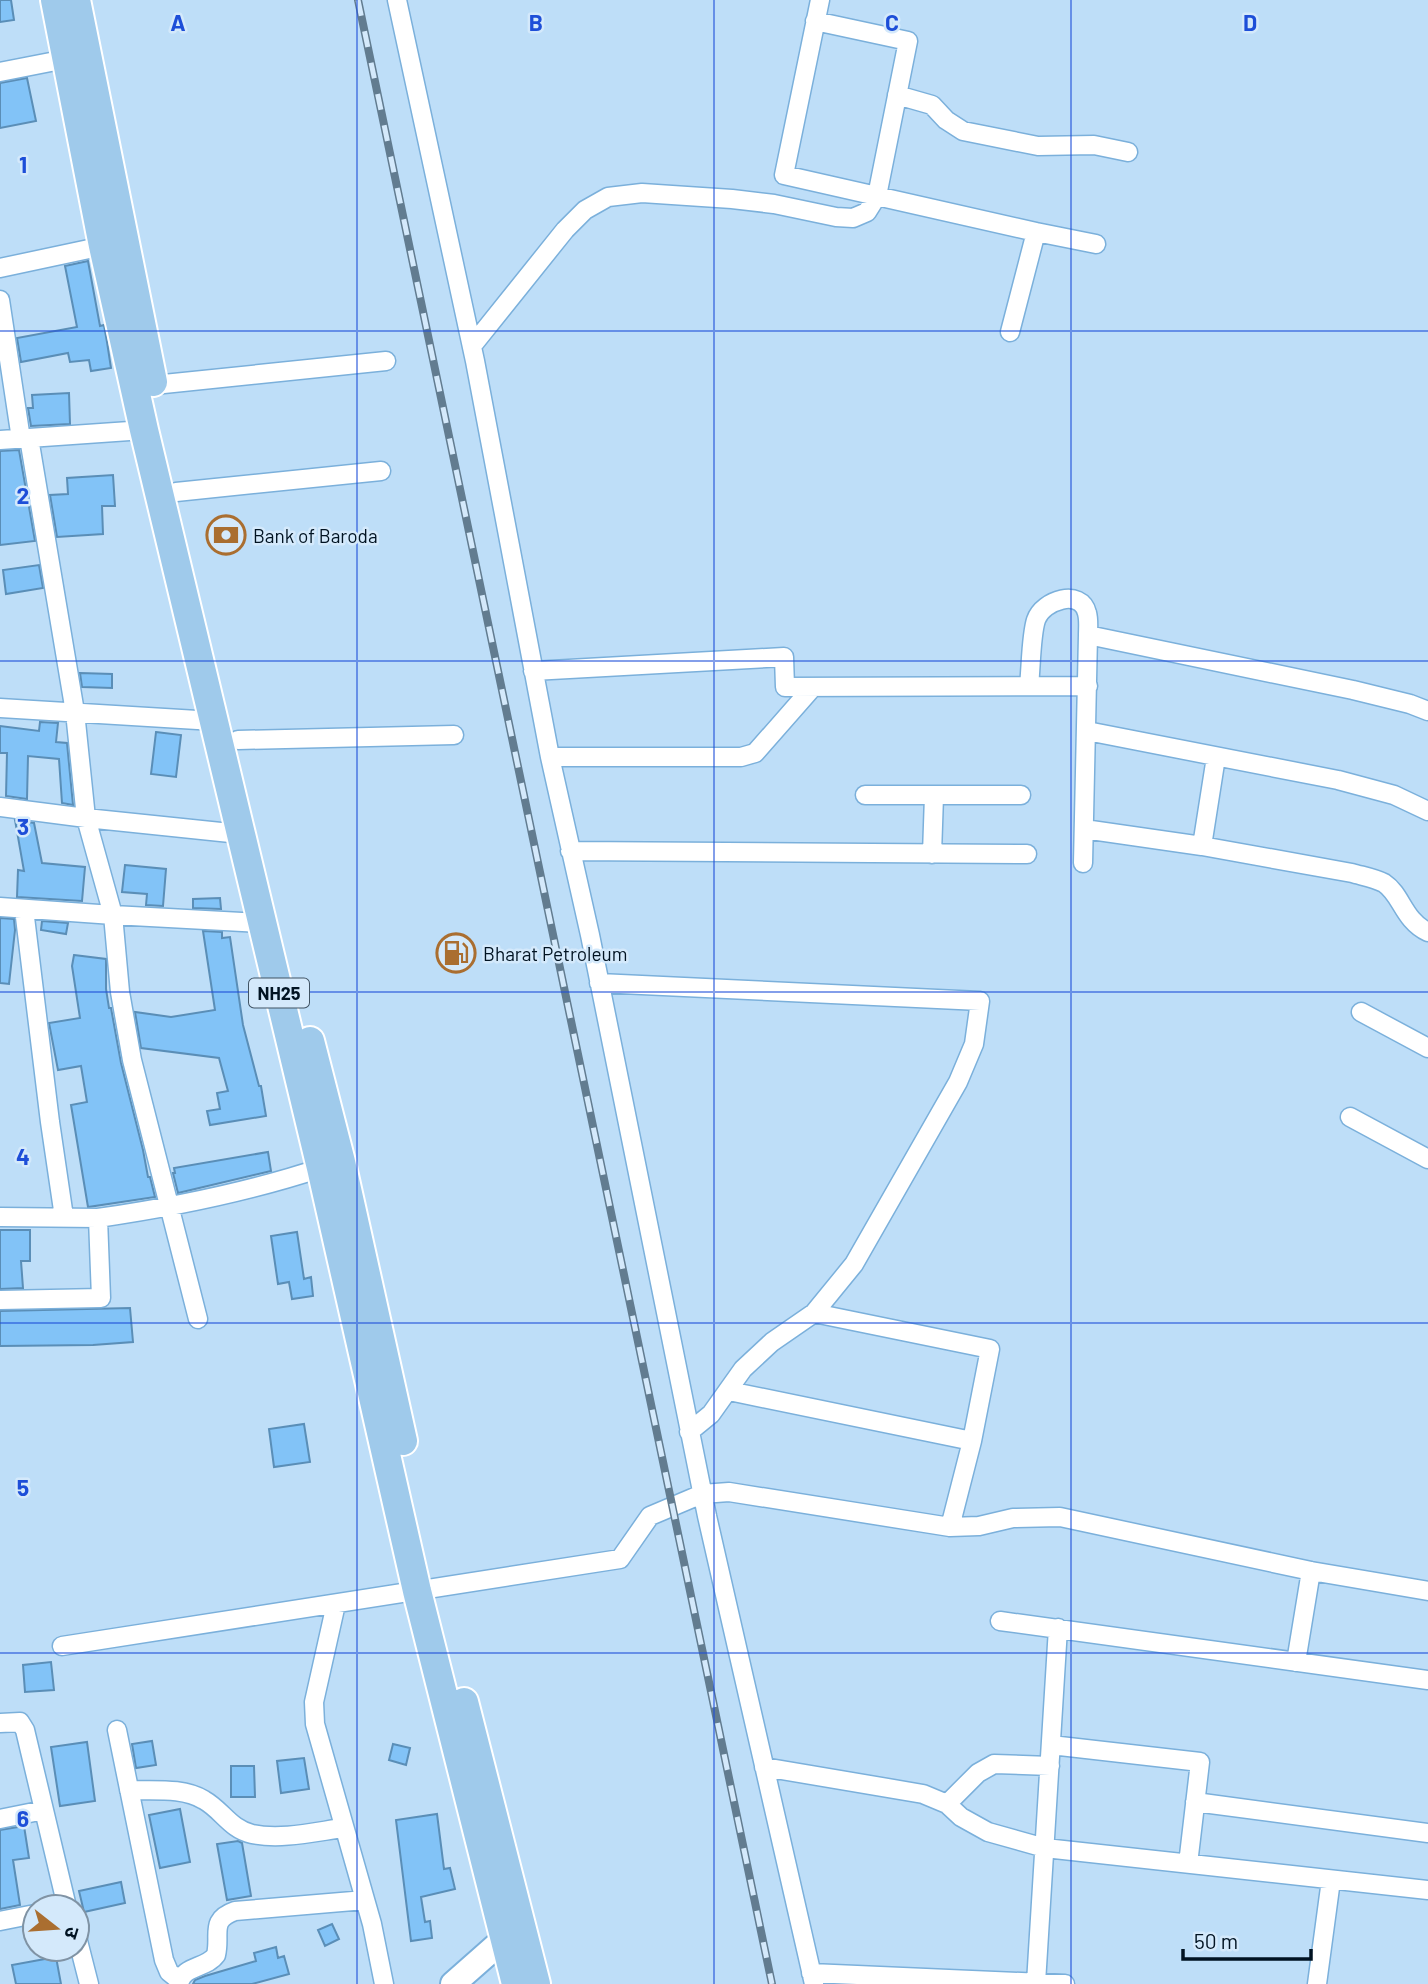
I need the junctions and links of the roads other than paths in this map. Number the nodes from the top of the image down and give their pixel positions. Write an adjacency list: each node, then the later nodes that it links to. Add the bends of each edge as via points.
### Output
1 (55, 0): 6 (main road, NH25)
2 (76, 0): 21 (main road, NH25)
3 (397, 0): 19 (street)
4 (820, 0): 5 (street)
5 (816, 21): 8 (street, via 908,41); 10 (street)
6 (66, 59): 7 (street); 15 (main road, NH25)
7 (0, 72)
8 (897, 95): 9 (street, via 932,105 963,131 1038,146 1094,145); 11 (street)
9 (1128, 152)
10 (784, 174): 11 (street); 12 (street)
11 (877, 196): 12 (street, via 867,212 853,218); 13 (street)
12 (774, 204): 19 (street, via 642,193 608,197 585,210 565,230)
13 (1036, 232): 14 (street); 18 (street)
14 (1096, 244)
15 (103, 246): 16 (street); 22 (main road, NH25)
16 (0, 268)
17 (0, 300): 23 (street)
18 (1010, 332)
19 (472, 346): 28 (street)
20 (386, 361): 21 (street)
21 (153, 385): 26 (main road, NH25)
22 (144, 430): 23 (street); 35 (main road, NH25)
23 (25, 438): 24 (street); 34 (street)
24 (0, 440)
25 (381, 471): 26 (street)
26 (176, 492): 38 (main road, NH25)
27 (1088, 635): 29 (street, via 1087,611 1081,604 1055,600 1042,608 1035,622); 30 (street); 33 (street, via 1353,690)
28 (533, 671): 31 (street, via 784,657 785,687); 39 (street)
29 (1029, 686): 30 (street); 31 (street)
30 (1088, 686): 36 (street)
31 (813, 687): 39 (street, via 755,753 741,757)
32 (0, 708): 34 (street)
33 (1428, 711)
34 (75, 712): 35 (street); 46 (street)
35 (214, 721): 48 (main road, NH25)
36 (1087, 731): 40 (street); 47 (street)
37 (454, 735): 38 (street)
38 (238, 740): 78 (main road, NH25, via 341,1162)
39 (550, 757): 50 (street)
40 (1216, 757): 45 (street, via 1338,780 1394,795); 49 (street)
41 (865, 795): 43 (street)
42 (1021, 795): 43 (street)
43 (934, 796): 51 (street)
44 (0, 807): 46 (street)
45 (1428, 811)
46 (86, 818): 48 (street); 56 (street)
47 (1084, 829): 49 (street); 53 (street)
48 (240, 834): 57 (main road, NH25)
49 (1202, 846): 58 (street, via 1373,879 1385,884 1411,921)
50 (570, 851): 51 (street); 59 (street)
51 (932, 854): 52 (street)
52 (1027, 854)
53 (1083, 863)
54 (0, 907): 55 (street)
55 (24, 909): 56 (street); 67 (street)
56 (113, 915): 57 (street); 65 (street, via 131,1060)
57 (262, 923): 64 (main road, NH25)
58 (1428, 932)
59 (599, 984): 70 (street, via 980,1001 974,1044 958,1082 854,1264); 73 (street)
60 (1361, 1012): 61 (street)
61 (1428, 1048)
62 (1350, 1117): 63 (street)
63 (1428, 1158)
64 (321, 1168): 65 (street); 78 (main road, NH25)
65 (170, 1207): 68 (street); 71 (street)
66 (0, 1217): 67 (street)
67 (64, 1217): 68 (street)
68 (98, 1218): 69 (street, via 101,1298)
69 (0, 1300)
70 (814, 1313): 72 (street, via 752,1360); 74 (street, via 990,1349)
71 (198, 1318)
72 (729, 1391): 73 (street); 74 (street)
73 (690, 1432): 75 (street)
74 (972, 1441): 76 (street)
75 (702, 1494): 76 (street, via 729,1492); 78 (street, via 650,1516 620,1559); 90 (street)
76 (950, 1527): 77 (street, via 1060,1517)
77 (1311, 1571): 79 (street); 84 (street)
78 (426, 1590): 80 (street); 106 (main road, NH25)
79 (1428, 1591)
80 (336, 1604): 83 (street); 96 (street, via 314,1712)
81 (1000, 1621): 82 (street)
82 (1058, 1628): 84 (street); 88 (street)
83 (62, 1646)
84 (1296, 1661): 85 (street)
85 (1428, 1680)
86 (0, 1723): 94 (street, via 23,1725)
87 (117, 1730): 91 (street)
88 (1051, 1745): 89 (street); 92 (street, via 1200,1762)
89 (1050, 1766): 93 (street, via 993,1765 978,1773); 98 (street)
90 (764, 1767): 93 (street, via 923,1794); 108 (street)
91 (129, 1790): 96 (street, via 192,1795 238,1829 252,1833 272,1836); 109 (street, via 164,1960)
92 (1195, 1802): 97 (street); 99 (street)
93 (947, 1804): 98 (street, via 988,1832)
94 (44, 1810): 95 (street); 102 (street)
95 (0, 1819)
96 (343, 1828): 103 (street)
97 (1428, 1833)
98 (1045, 1848): 99 (street); 110 (street)
99 (1188, 1864): 100 (street)
100 (1331, 1881): 101 (street); 117 (street)
101 (1428, 1890)
102 (64, 1893)
103 (365, 1900): 109 (street, via 224,1914 218,1923 214,1960 186,1971); 112 (street)
104 (21, 1917): 105 (street)
105 (0, 1921)
106 (513, 1933): 113 (street); 114 (main road, NH25); 115 (main road, NH25)
107 (84, 1963): 111 (street)
108 (813, 1978): 110 (street)
109 (179, 1982)
110 (1036, 1983): 116 (street)
111 (89, 1984)
112 (384, 1984)
113 (453, 1984)
114 (516, 1984)
115 (536, 1984)
116 (1065, 1984)
117 (1317, 1984)

